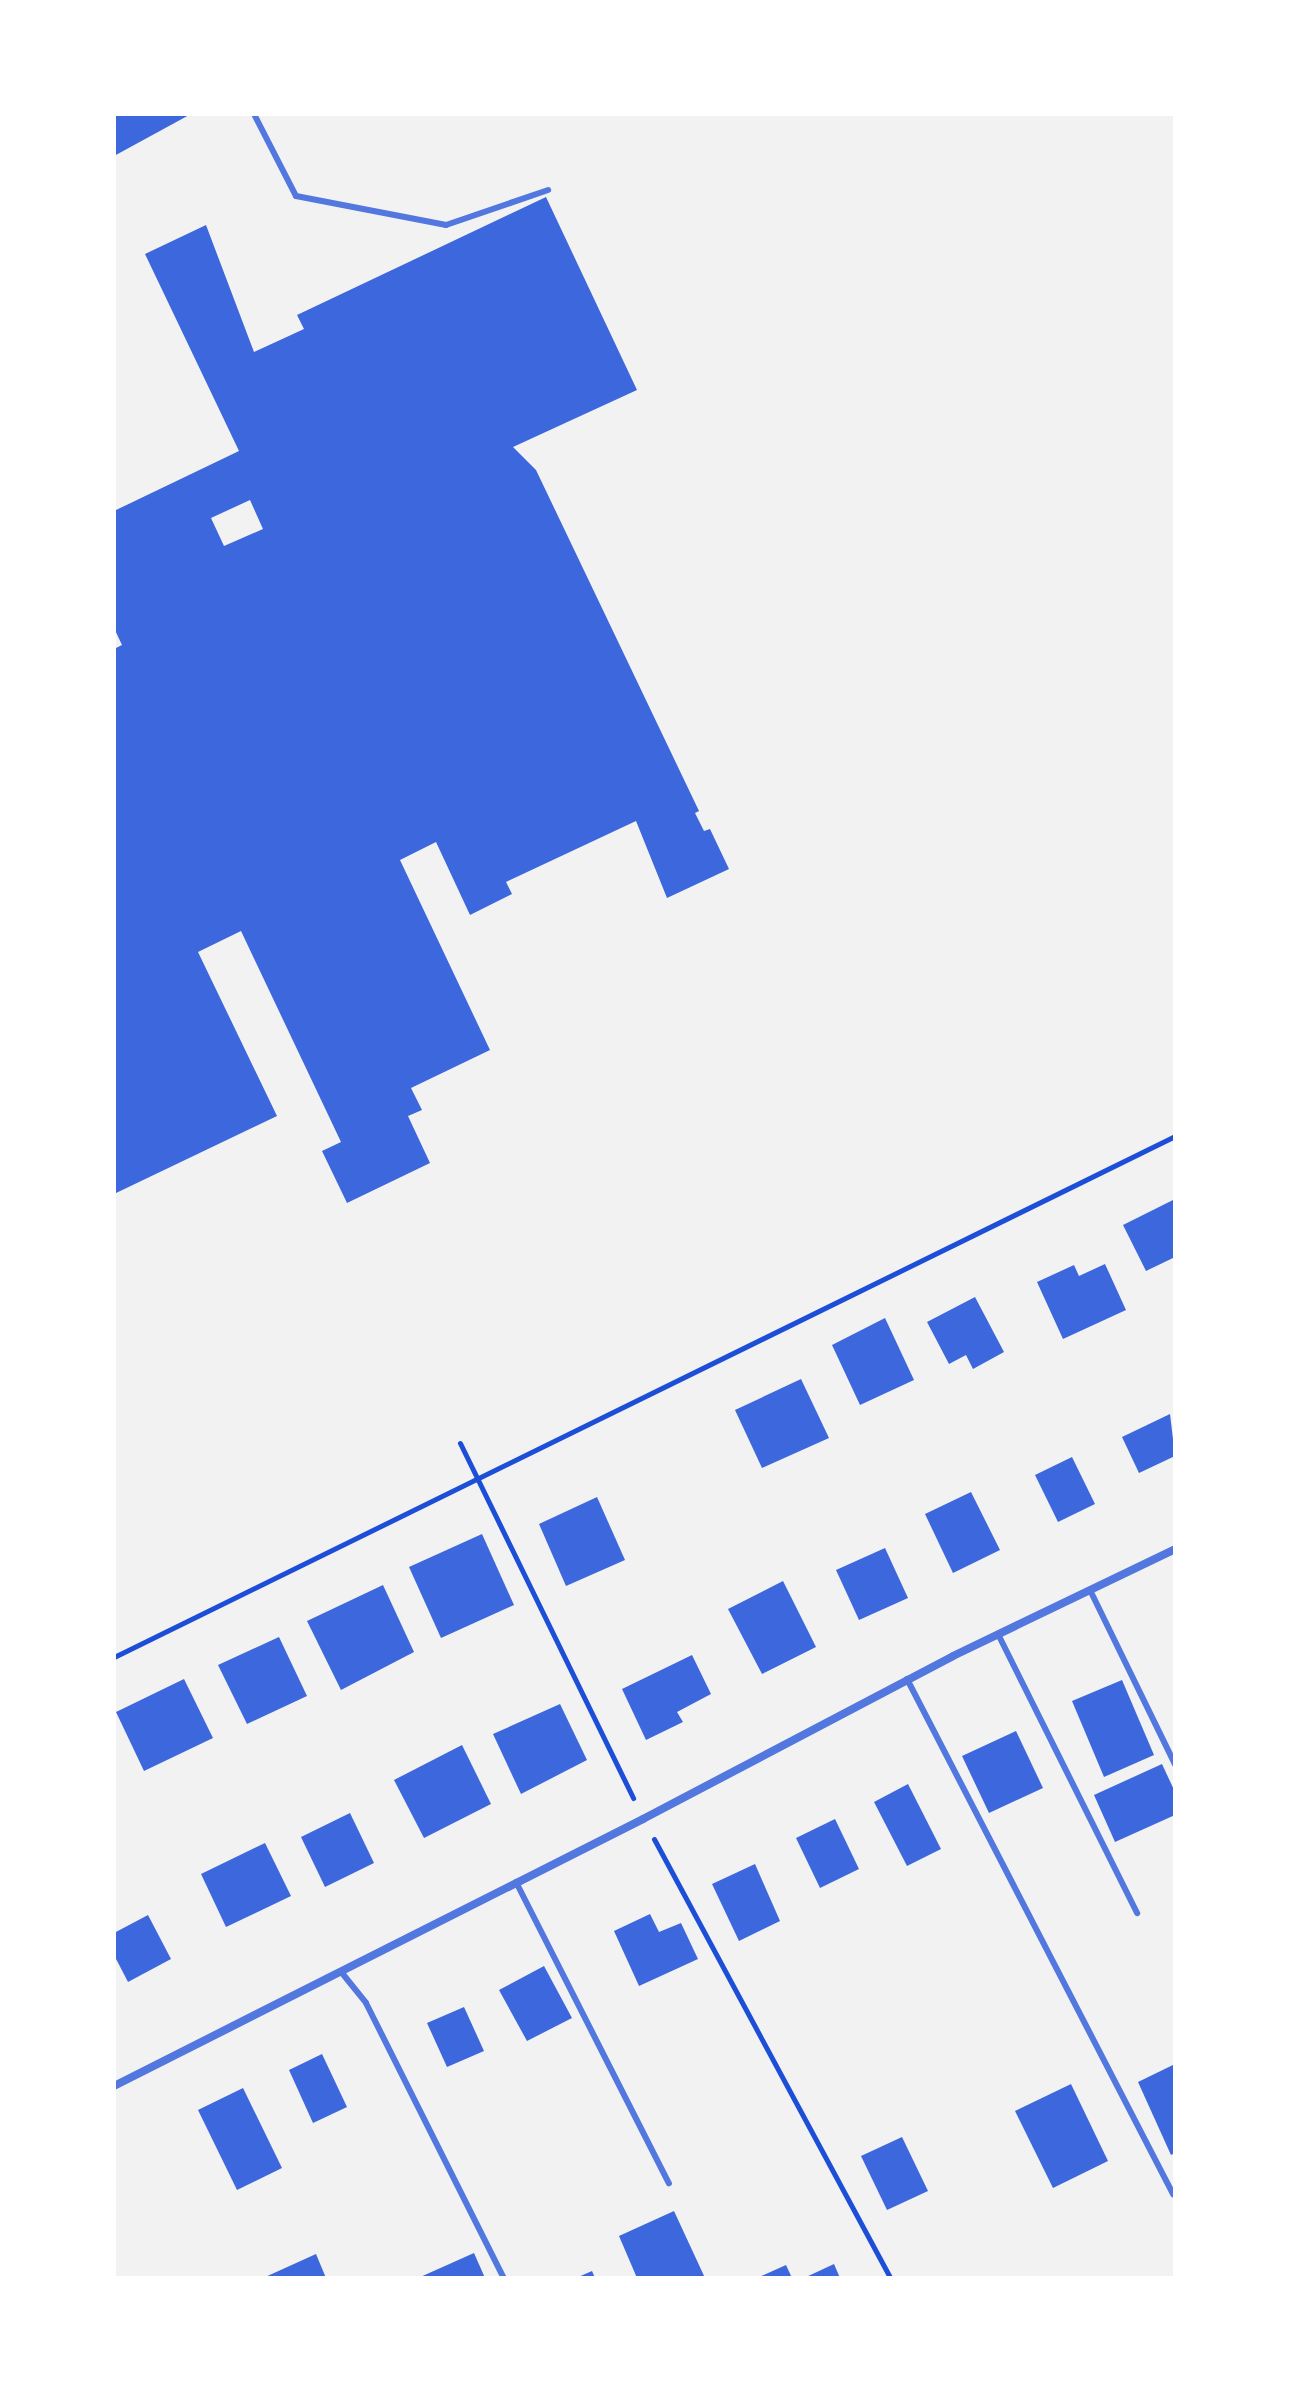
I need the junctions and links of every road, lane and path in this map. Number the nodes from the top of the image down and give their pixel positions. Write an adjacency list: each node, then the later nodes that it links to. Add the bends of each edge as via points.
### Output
1 (254, 114): 2 (lane, via 296,196 446,225)
2 (548, 190)
3 (1175, 1136): 5 (path)
4 (460, 1443): 5 (path)
5 (478, 1478): 9 (path); 12 (path)
6 (1175, 1549): 7 (street)
7 (1090, 1590): 8 (street); 11 (lane)
8 (998, 1634): 10 (street); 14 (lane)
9 (114, 1657)
10 (907, 1679): 12 (street); 18 (lane)
11 (1175, 1764)
12 (643, 1819): 13 (street); 20 (path)
13 (516, 1882): 15 (street); 17 (lane)
14 (1137, 1913)
15 (342, 1973): 16 (street); 19 (lane, via 366,2003)
16 (114, 2086)
17 (669, 2183)
18 (1173, 2194)
19 (504, 2278)
20 (890, 2278)

